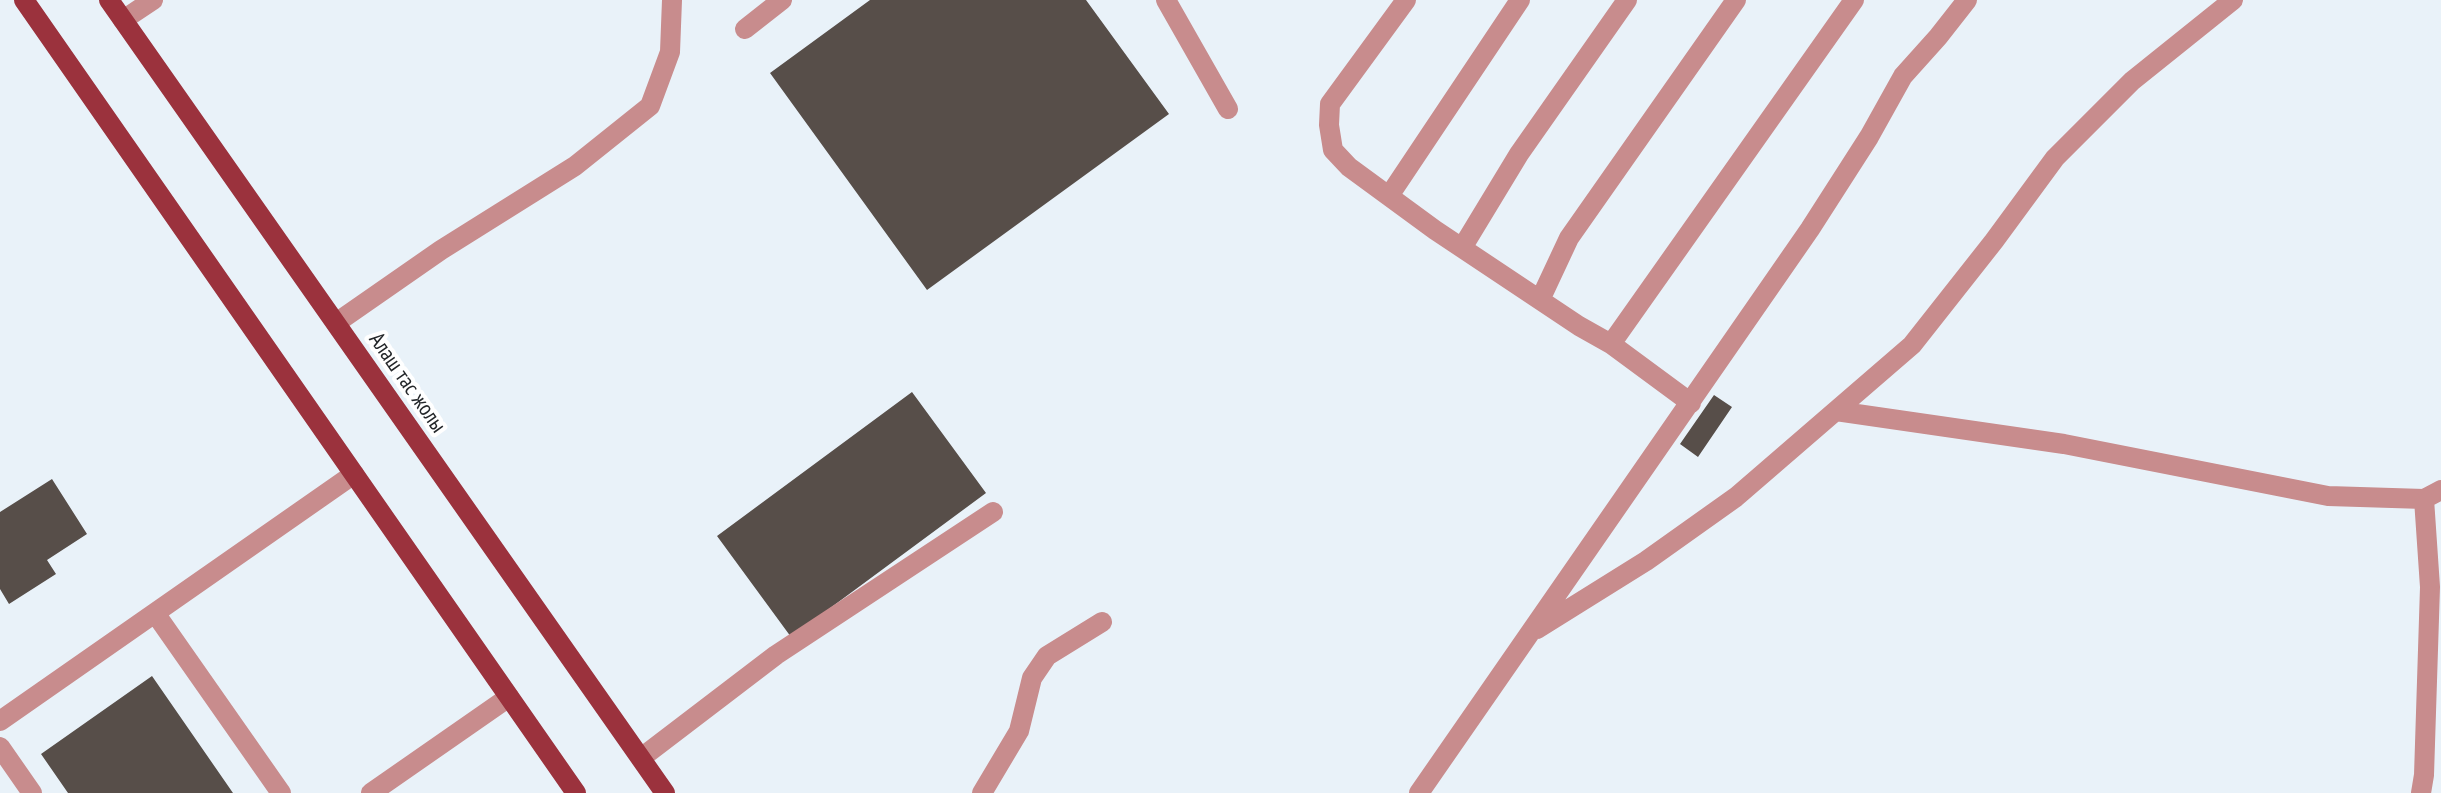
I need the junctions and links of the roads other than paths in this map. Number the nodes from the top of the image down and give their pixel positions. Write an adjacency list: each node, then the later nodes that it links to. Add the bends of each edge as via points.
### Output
1 (24, 0): 24 (main road)
2 (109, 0): 14 (main road, Алаш тас жолы)
3 (153, 0): 14 (lane)
4 (672, 0): 20 (lane, via 670,52 650,106 575,166)
5 (782, 0): 15 (lane)
6 (1166, 0): 16 (lane)
7 (1406, 0): 17 (lane, via 1330,104 1333,150)
8 (1520, 0): 17 (lane)
9 (1627, 0): 18 (lane, via 1519,154)
10 (1736, 0): 19 (lane, via 1569,238)
11 (1854, 0): 21 (lane)
12 (1967, 0): 22 (lane, via 1903,76 1861,150)
13 (2233, 0): 23 (lane, via 2132,81 2055,158 1912,345)
14 (123, 20): 20 (main road, Алаш тас жолы)
15 (745, 29)
16 (1228, 109)
17 (1389, 196): 18 (lane)
18 (1462, 248): 19 (lane)
19 (1540, 300): 21 (lane)
20 (336, 323): 33 (main road, Алаш тас жолы)
21 (1611, 344): 22 (lane)
22 (1691, 403): 29 (lane)
23 (1836, 411): 25 (lane, via 2064,444 2328,496); 29 (lane, via 1736,497)
24 (354, 474): 27 (lane); 30 (main road)
25 (2432, 494): 41 (lane)
26 (993, 512): 33 (lane, via 776,655)
27 (155, 613): 31 (lane); 35 (lane)
28 (1102, 622): 39 (lane, via 1047,656 1032,678 1019,731)
29 (1527, 635): 40 (lane)
30 (509, 697): 36 (lane); 37 (main road)
31 (0, 721)
32 (0, 747): 34 (lane)
33 (641, 758): 38 (main road, Алаш тас жолы)
34 (32, 793)
35 (281, 793)
36 (371, 793)
37 (576, 793)
38 (665, 793)
39 (982, 793)
40 (1419, 793)
41 (2421, 793)

